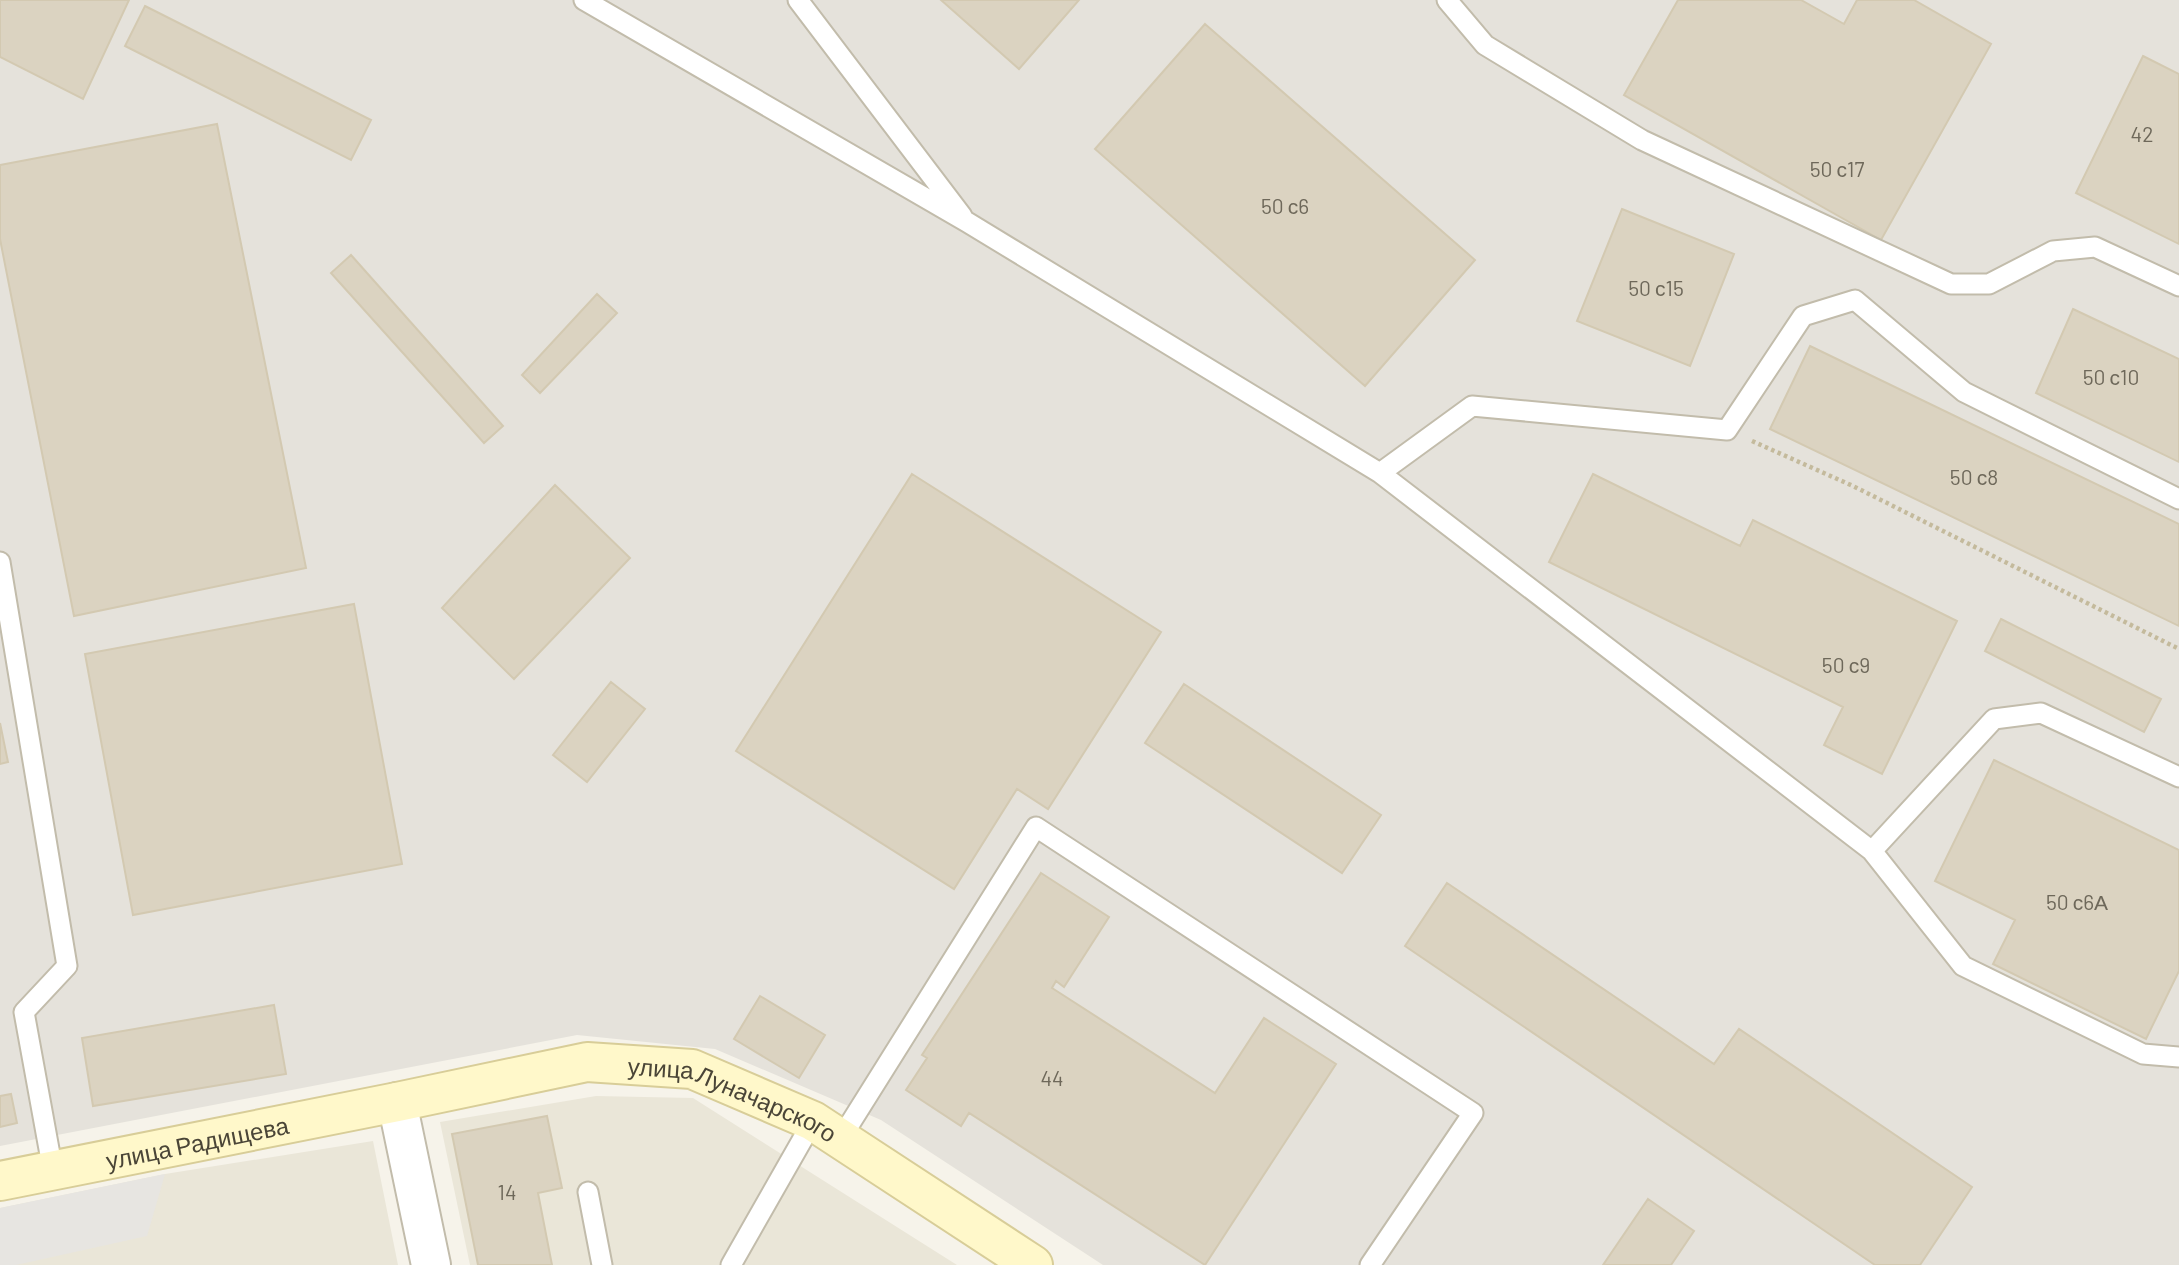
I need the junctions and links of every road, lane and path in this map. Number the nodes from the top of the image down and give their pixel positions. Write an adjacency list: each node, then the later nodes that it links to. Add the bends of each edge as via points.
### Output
1 (584, 0): 4 (lane)
2 (798, 0): 4 (lane)
3 (1447, 0): 5 (lane, via 1485,45 1642,140 1951,284 1989,284 2053,251 2095,247)
4 (967, 222): 7 (lane)
5 (2179, 286)
6 (1727, 430): 7 (lane, via 1472,406); 8 (lane, via 1803,316 1855,300 1964,392); 10 (path, via 1853,486)
7 (1380, 473): 12 (lane)
8 (2179, 499)
9 (0, 562): 16 (lane, via 68,966 24,1012)
10 (2179, 649)
11 (2179, 777): 12 (lane, via 2041,713 1994,719)
12 (1872, 851): 13 (lane, via 1963,966 2143,1055)
13 (2179, 1057)
14 (397, 1102): 15 (street, улица Луначарского, via 587,1062 692,1069); 16 (street, улица Радищева); 19 (street)
15 (827, 1130): 21 (lane); 22 (street, улица Луначарского); 23 (lane, via 1036,827 1473,1114)
16 (54, 1171): 17 (street, улица Радищева)
17 (0, 1181)
18 (588, 1192): 20 (lane)
19 (431, 1265)
20 (603, 1265)
21 (731, 1265)
22 (1032, 1265)
23 (1370, 1265)

